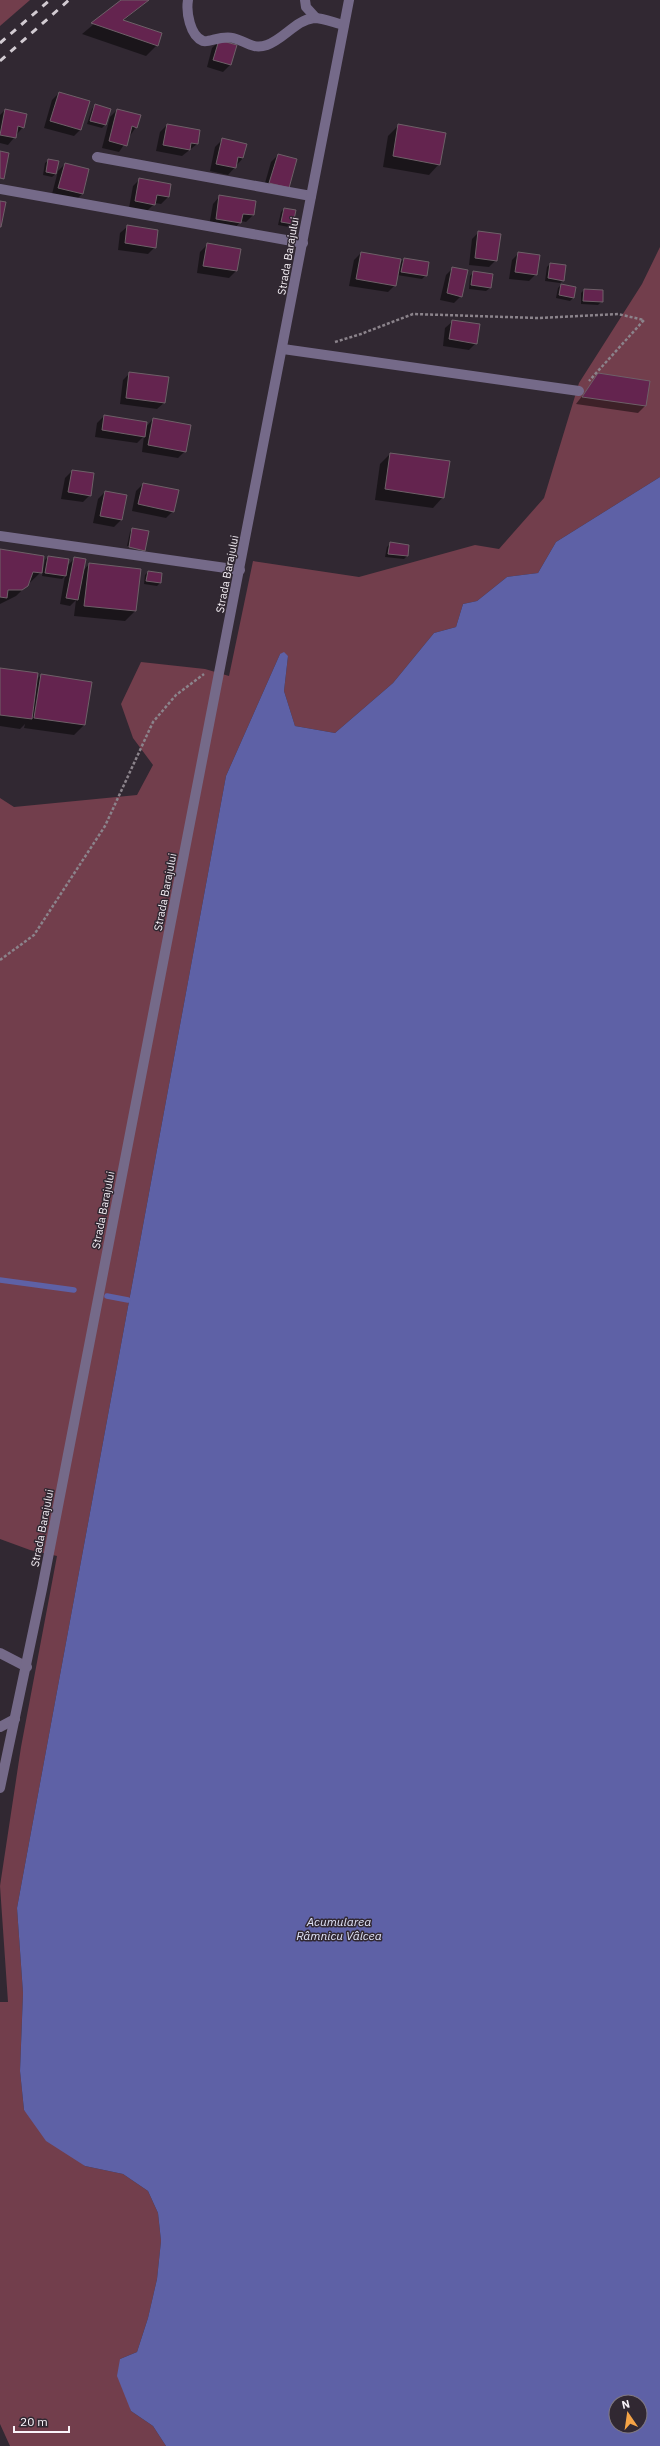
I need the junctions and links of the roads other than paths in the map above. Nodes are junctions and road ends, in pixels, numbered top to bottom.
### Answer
1 (188, 0) edge
2 (305, 0) edge
3 (349, 0) edge
4 (316, 18) junction
5 (344, 25) junction
6 (97, 157) dead end
7 (0, 189) edge
8 (311, 196) junction
9 (303, 243) junction
10 (283, 349) junction
11 (579, 391) road end
12 (0, 536) edge
13 (240, 570) junction
14 (0, 1653) edge
15 (27, 1667) junction
16 (15, 1719) junction
17 (0, 1727) edge
18 (0, 1788) edge

1 - 4 street
2 - 4 street
3 - 5 street, Strada Barajului
4 - 5 street
5 - 8 street, Strada Barajului
6 - 8 street
7 - 9 street
8 - 9 street, Strada Barajului
9 - 10 street, Strada Barajului
10 - 11 street
10 - 13 street, Strada Barajului
12 - 13 street
13 - 15 street, Strada Barajului
14 - 15 street
15 - 16 street, Strada Barajului
16 - 17 street
16 - 18 street, Strada Barajului

